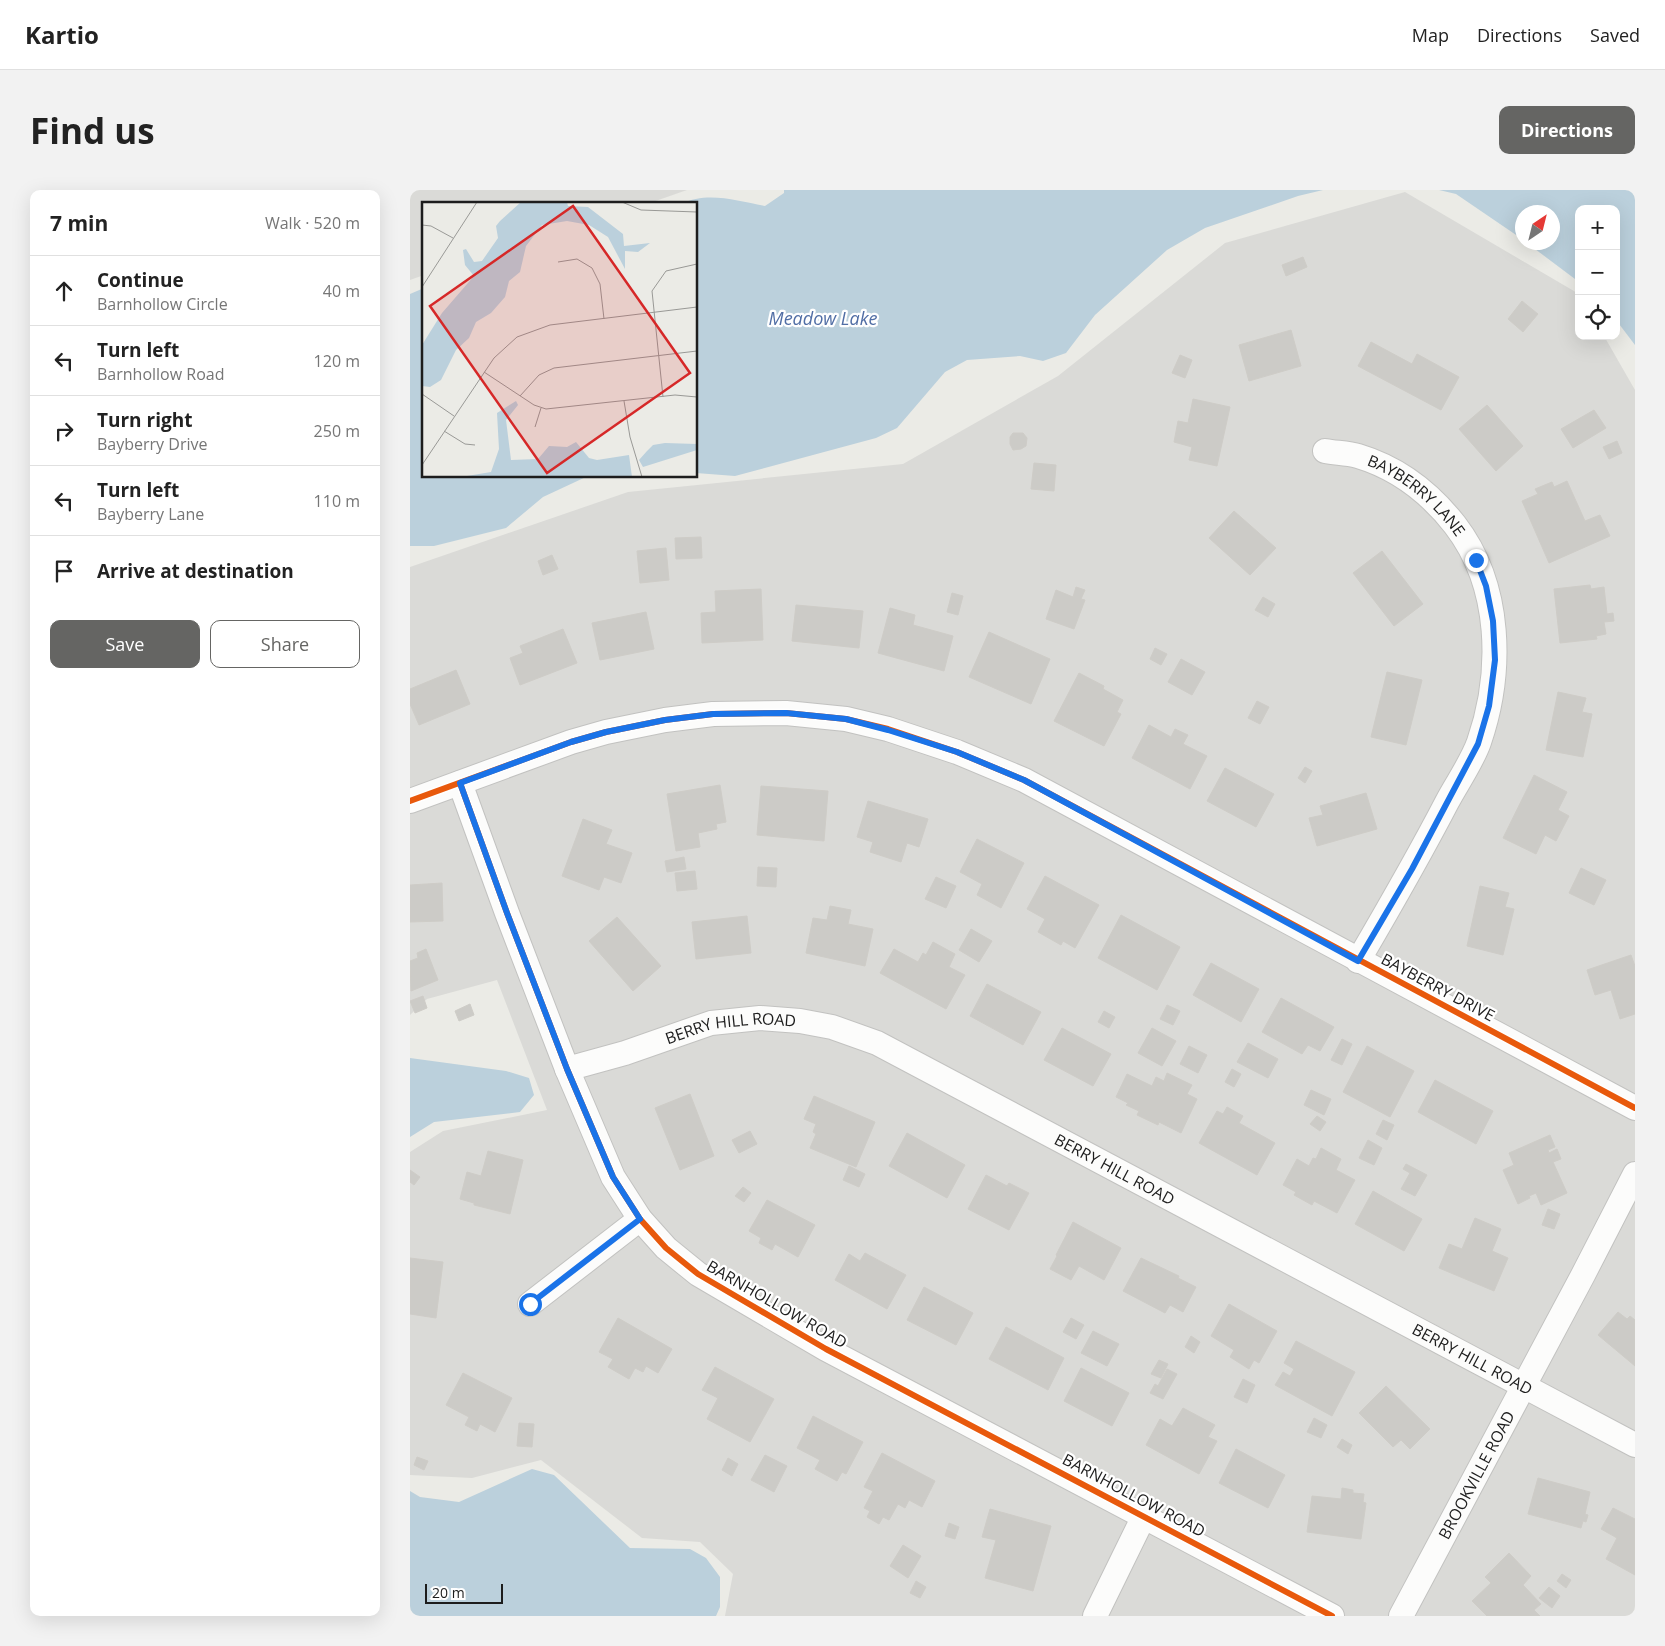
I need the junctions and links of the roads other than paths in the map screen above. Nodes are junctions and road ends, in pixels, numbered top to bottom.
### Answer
1 (1325, 451) dead end
2 (460, 783) junction
3 (410, 801) edge
4 (1358, 961) junction
5 (567, 1069) junction
6 (1635, 1108) edge
7 (1635, 1174) edge
8 (640, 1219) junction
9 (530, 1304) dead end
10 (1523, 1387) junction
11 (1635, 1445) edge
12 (1144, 1516) junction
13 (1095, 1616) edge
14 (1332, 1616) edge
15 (1401, 1616) edge

1 - 4 street, BAYBERRY LANE
2 - 3 street, BAYBERRY DRIVE
2 - 4 street, BAYBERRY DRIVE
2 - 5 street, BARNHOLLOW ROAD
4 - 6 street, BAYBERRY DRIVE
5 - 8 street, BARNHOLLOW ROAD
5 - 10 street, BERRY HILL ROAD
7 - 10 street, BROOKVILLE ROAD
8 - 9 street
8 - 12 street, BARNHOLLOW ROAD
10 - 11 street, BERRY HILL ROAD
10 - 15 street, BROOKVILLE ROAD
12 - 13 street
12 - 14 street, BARNHOLLOW ROAD

